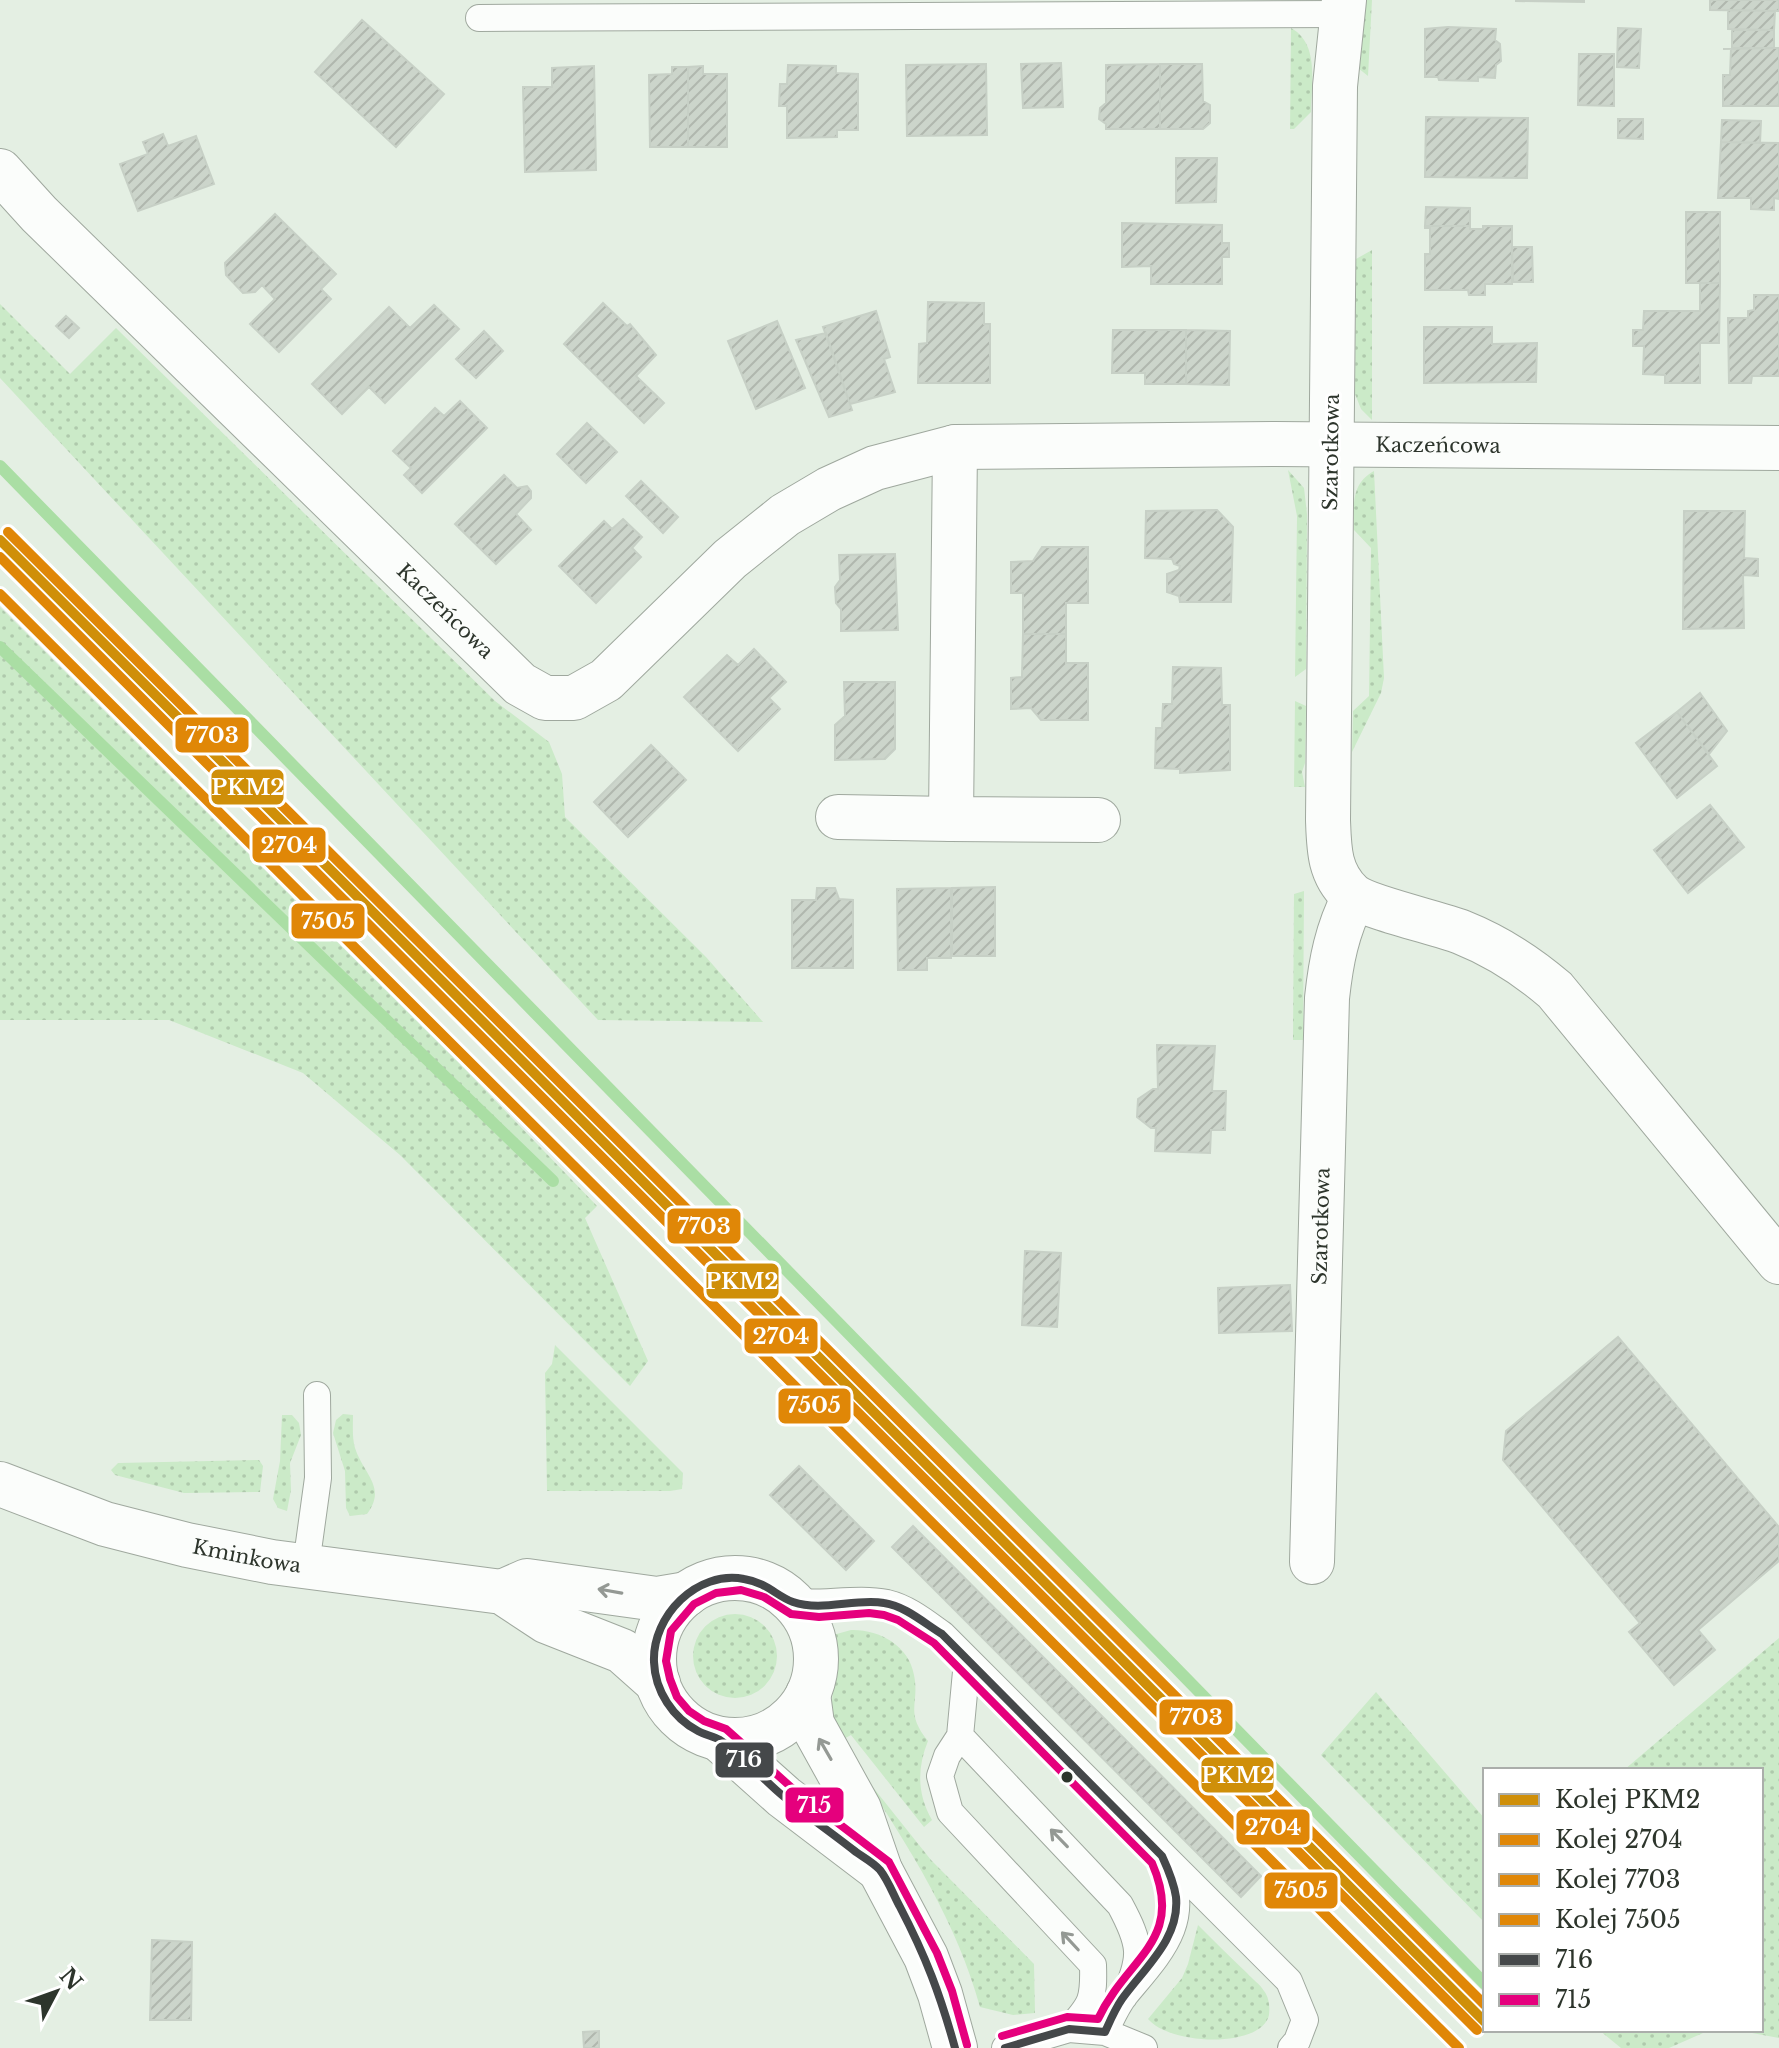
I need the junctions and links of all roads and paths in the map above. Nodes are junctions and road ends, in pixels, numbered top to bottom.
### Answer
1 (1344, 7) edge
2 (479, 18) dead end
3 (0, 171) edge
4 (1331, 445) junction
5 (955, 447) junction
6 (1779, 448) edge
7 (838, 817) dead end
8 (951, 819) junction
9 (1098, 820) dead end
10 (1354, 897) junction
11 (1779, 1262) edge
12 (317, 1395) dead end
13 (0, 1484) edge
14 (1312, 1562) dead end
15 (306, 1565) junction
16 (502, 1592) junction
17 (687, 1594) junction
18 (793, 1602) junction
19 (967, 1661) junction
20 (658, 1683) junction
21 (808, 1694) junction
22 (960, 1736) junction
23 (719, 1739) junction
24 (1162, 1856) junction
25 (880, 1870) junction
26 (1124, 1997) junction
27 (1069, 2029) junction
28 (1105, 2032) junction
29 (955, 2048) edge
30 (1005, 2048) edge
31 (1144, 2048) edge
32 (1291, 2048) edge

1 - 2 lane
1 - 4 street, Szarotkowa
3 - 5 street, Kaczeńcowa
4 - 5 street, Kaczeńcowa
4 - 6 street, Kaczeńcowa
4 - 10 street, Szarotkowa
5 - 8 street
7 - 8 street
8 - 9 street
10 - 11 street
10 - 14 street, Szarotkowa
12 - 15 lane
13 - 15 street, Kminkowa
15 - 16 street, Kminkowa
17 -> 16 street
16 - 20 street
17 - 18 street
17 - 20 street
18 - 19 lane
18 - 21 street
19 - 22 lane
19 - 24 lane
20 - 23 street
21 - 23 street
25 -> 21 street
26 -> 22 lane
27 -> 22 lane
23 - 25 street
24 - 26 lane
24 - 32 lane
25 - 29 street
26 - 28 lane
27 - 28 lane
27 - 30 lane
28 - 31 lane

